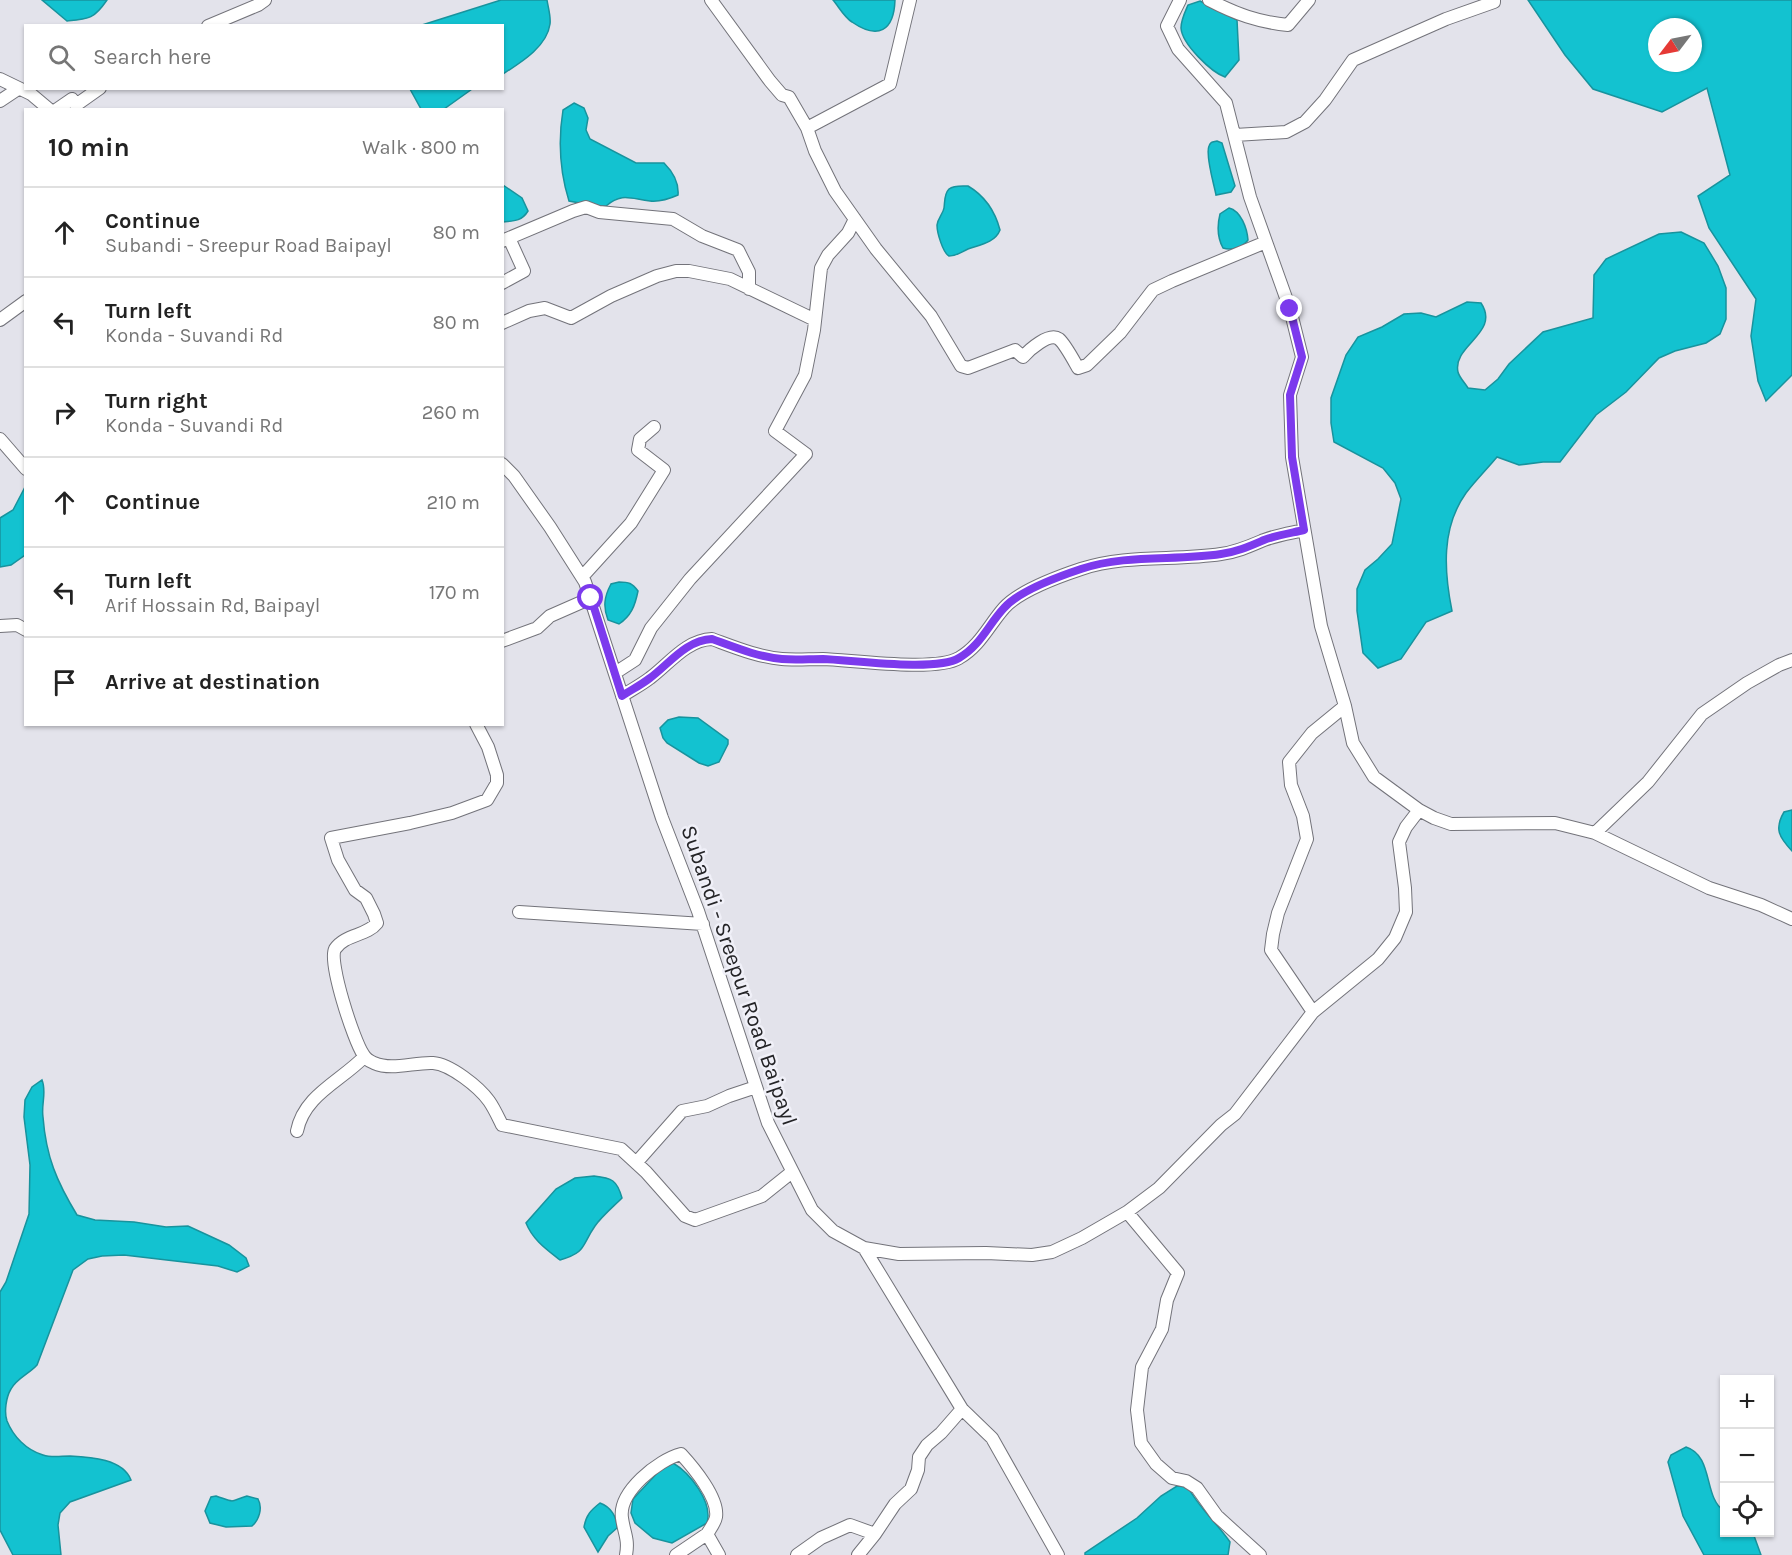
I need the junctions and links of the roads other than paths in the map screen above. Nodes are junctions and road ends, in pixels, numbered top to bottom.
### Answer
1 (265, 0) edge
2 (711, 0) edge
3 (910, 0) edge
4 (1180, 0) edge
5 (1209, 0) edge
6 (1309, 0) edge
7 (1494, 0) edge
8 (213, 24) edge
9 (0, 80) edge
10 (18, 89) junction
11 (97, 90) edge
12 (0, 101) edge
13 (48, 108) edge
14 (59, 108) edge
15 (807, 128) junction
16 (1235, 135) junction
17 (855, 219) junction
18 (506, 239) edge
19 (1266, 242) junction
20 (504, 282) edge
21 (749, 289) junction
22 (24, 303) edge
23 (0, 320) edge
24 (815, 320) junction
25 (504, 322) edge
26 (654, 427) dead end
27 (0, 439) edge
28 (504, 466) edge
29 (24, 467) edge
30 (1304, 530) junction
31 (582, 577) junction
32 (591, 598) junction
33 (0, 626) edge
34 (24, 629) edge
35 (504, 640) edge
36 (1792, 660) edge
37 (615, 673) junction
38 (622, 696) junction
39 (1345, 706) junction
40 (478, 726) edge
41 (1419, 810) junction
42 (1595, 833) junction
43 (519, 912) dead end
44 (1792, 920) edge
45 (703, 924) junction
46 (1313, 1012) junction
47 (364, 1057) junction
48 (756, 1087) junction
49 (297, 1131) dead end
50 (636, 1163) junction
51 (792, 1172) junction
52 (1127, 1212) junction
53 (864, 1248) junction
54 (962, 1409) junction
55 (707, 1534) junction
56 (875, 1534) junction
57 (626, 1555) edge
58 (676, 1555) edge
59 (719, 1555) edge
60 (797, 1555) edge
61 (858, 1555) edge
62 (1058, 1555) edge
63 (1260, 1555) edge

1 - 8 street
2 - 15 street
3 - 15 street
4 - 16 street
5 - 6 street
7 - 16 street
9 - 10 street
10 - 12 street
10 - 13 street
11 - 14 street
15 - 17 street
16 - 19 street
17 - 19 street
17 - 24 street
18 - 20 street
18 - 21 street
19 - 30 street
21 - 24 street
21 - 25 street
22 - 23 street
24 - 37 street
26 - 31 street
27 - 29 street
28 - 31 street, Subandi - Sreepur Road Baipayl
30 - 38 street
30 - 39 street
31 - 32 street, Subandi - Sreepur Road Baipayl
32 - 35 street
32 - 37 street, Subandi - Sreepur Road Baipayl
33 - 34 street
36 - 42 street
37 - 38 street, Subandi - Sreepur Road Baipayl
38 - 45 street, Subandi - Sreepur Road Baipayl
39 - 41 street
39 - 46 street
40 - 47 street
41 - 42 street
41 - 46 street, Subandi - Sreepur Road Baipayl
42 - 44 street
43 - 45 street
45 - 48 street, Subandi - Sreepur Road Baipayl
46 - 52 street, Subandi - Sreepur Road Baipayl
47 - 49 street
47 - 50 street
48 - 50 street
48 - 51 street, Subandi - Sreepur Road Baipayl
50 - 51 street
51 - 53 street, Subandi - Sreepur Road Baipayl
52 - 53 street, Subandi - Sreepur Road Baipayl
52 - 63 street
53 - 54 street
54 - 56 street
54 - 62 street
55 - 57 street
55 - 58 street
55 - 59 street
56 - 60 street
56 - 61 street

